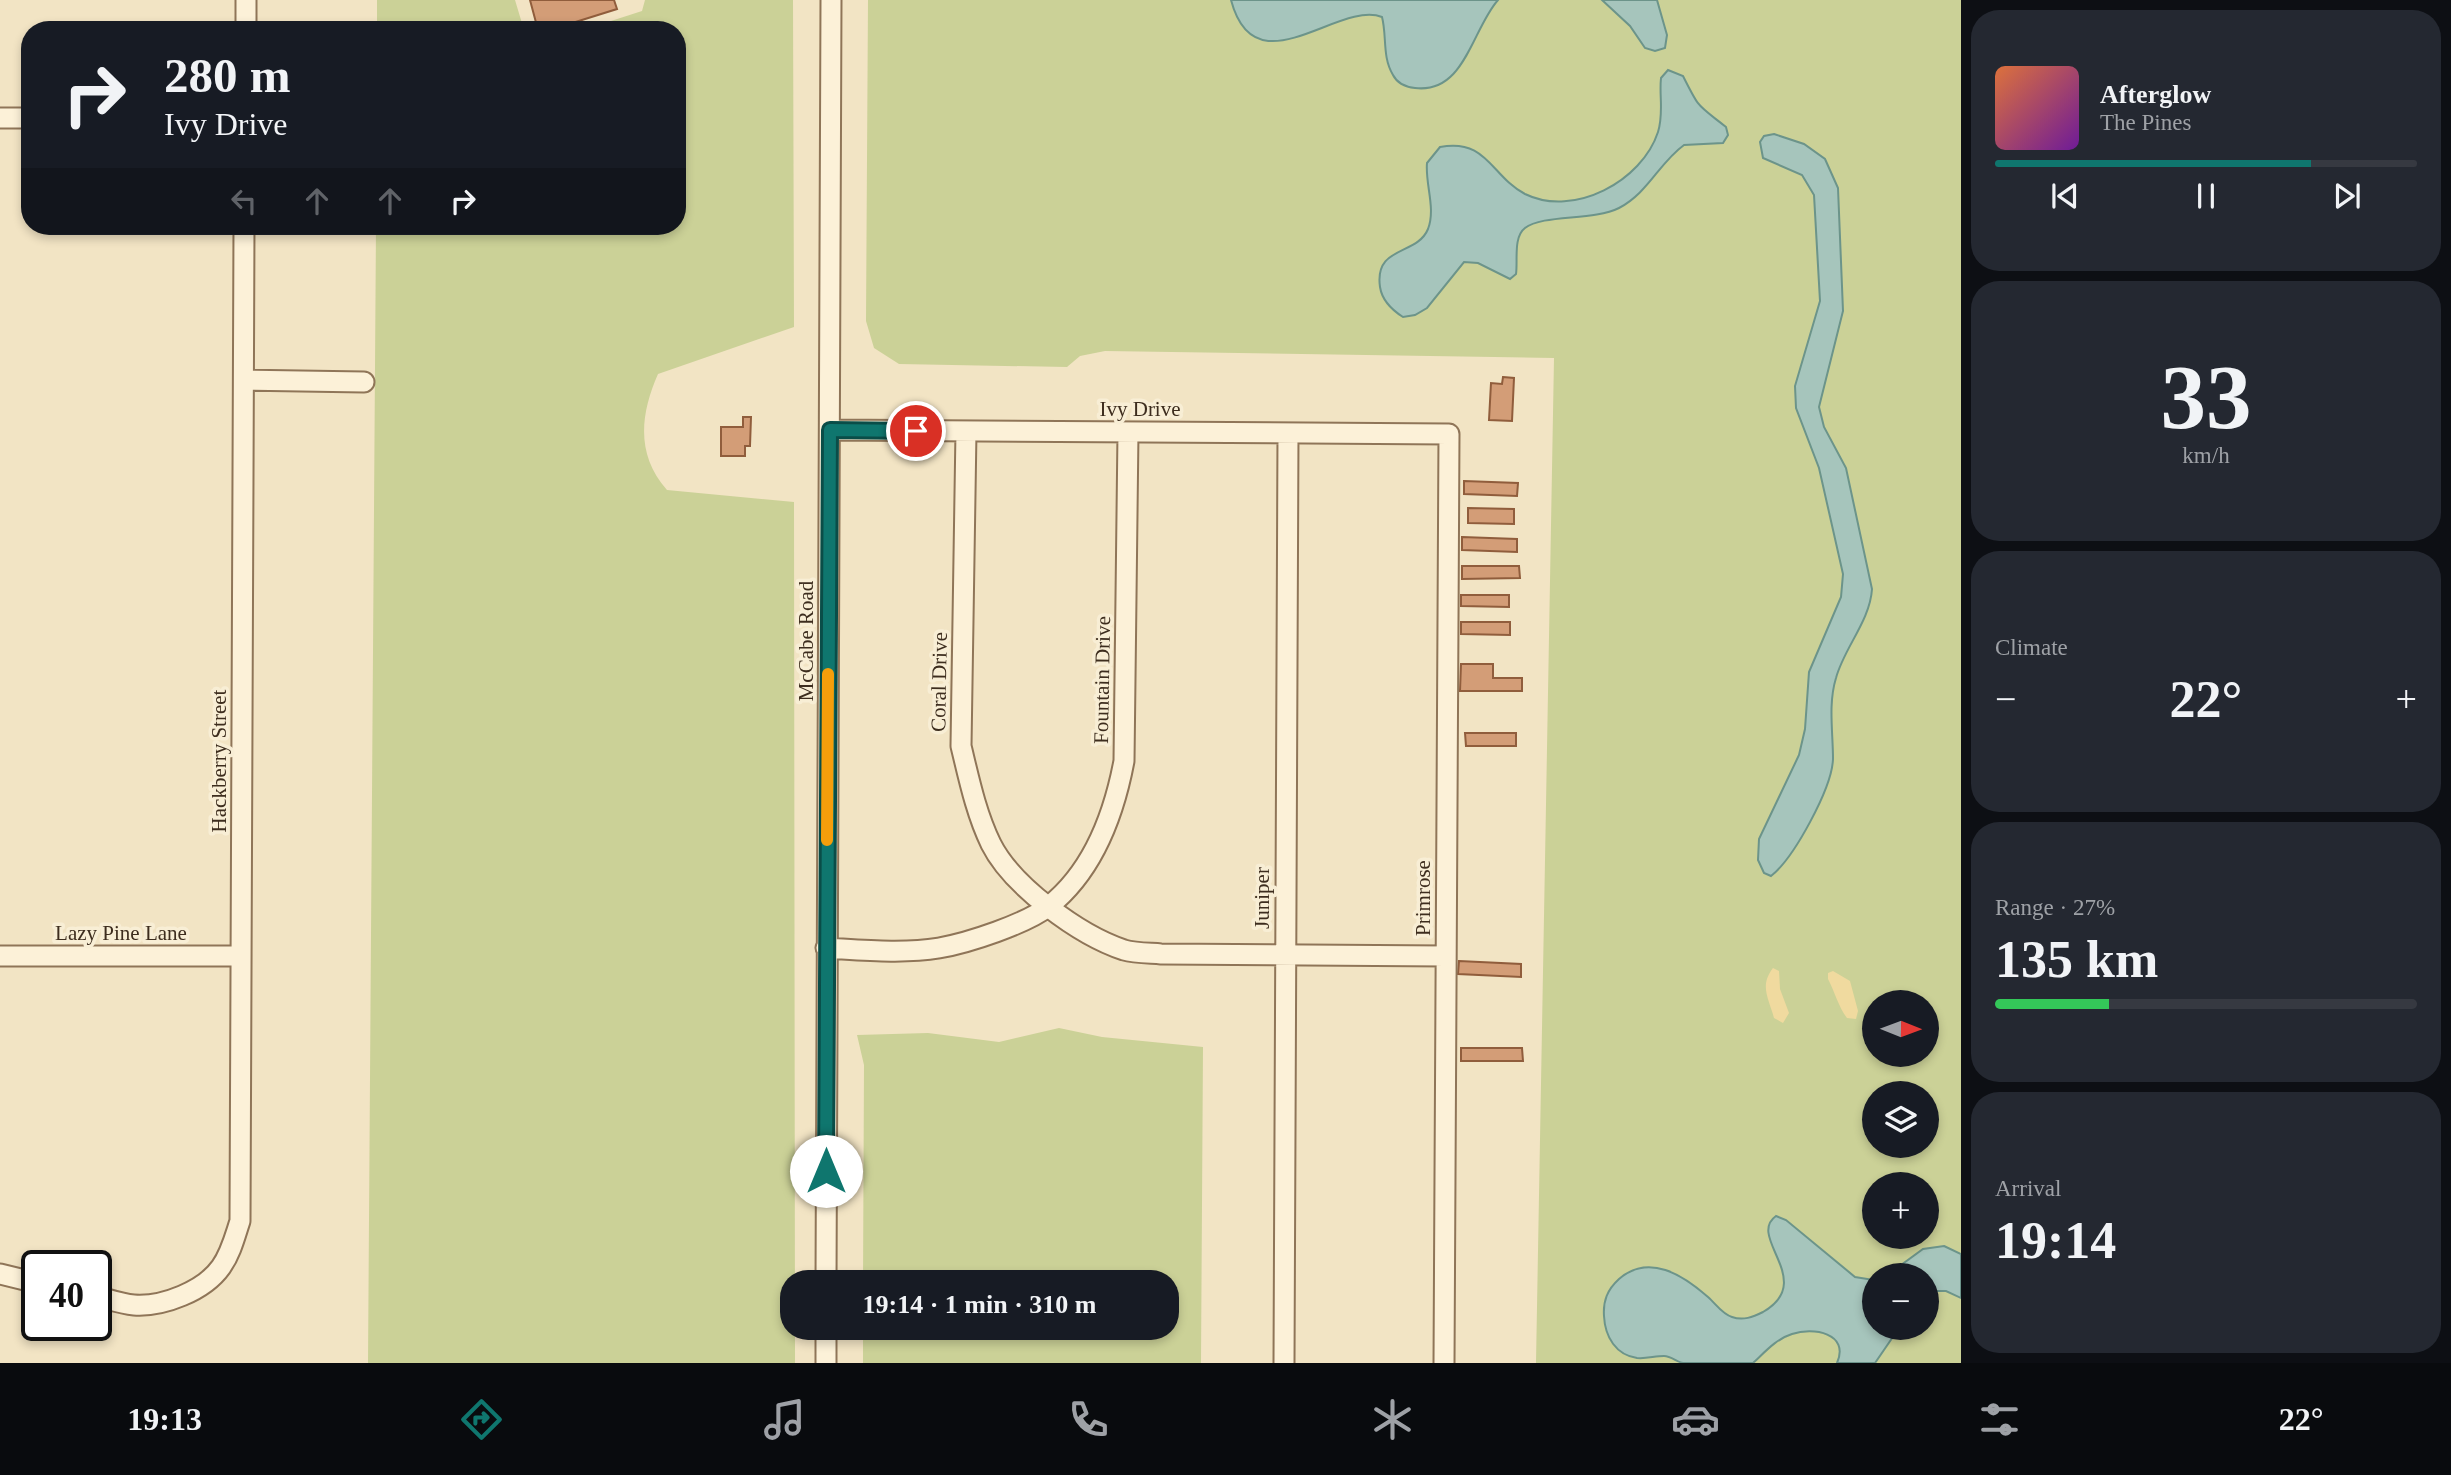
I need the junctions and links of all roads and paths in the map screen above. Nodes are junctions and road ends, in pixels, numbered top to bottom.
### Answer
1 (246, 0) edge
2 (831, 0) edge
3 (246, 21) edge
4 (0, 118) edge
5 (21, 118) edge
6 (244, 235) edge
7 (244, 380) junction
8 (364, 382) dead end
9 (830, 430) junction
10 (967, 431) junction
11 (1129, 432) junction
12 (1288, 433) junction
13 (1449, 434) joint
14 (1048, 907) junction
15 (826, 948) junction
16 (1284, 953) junction
17 (0, 956) edge
18 (241, 956) junction
19 (1446, 956) junction
20 (826, 1270) edge
21 (0, 1274) edge
22 (21, 1279) edge
23 (112, 1300) edge
24 (826, 1340) edge
25 (826, 1363) edge
26 (1284, 1363) edge
27 (1444, 1363) edge

1 - 3 street
2 - 9 street, McCabe Road
4 - 5 street
6 - 7 street, Hackberry Street
7 - 8 street
7 - 18 street, Hackberry Street
9 - 10 street, Ivy Drive
9 - 15 street, McCabe Road
10 - 11 street, Ivy Drive
10 - 14 street, Coral Drive
11 - 12 street, Ivy Drive
11 - 14 street, Fountain Drive
12 - 13 street, Ivy Drive
12 - 16 street, Juniper
13 - 19 street, Primrose
14 - 15 street
14 - 16 street, Coral Drive
15 - 20 street, McCabe Road
16 - 19 street, Coral Drive
16 - 26 street, Juniper
17 - 18 street, Lazy Pine Lane
18 - 23 street, Hackberry Street
19 - 27 street, Primrose
21 - 22 street
24 - 25 street

